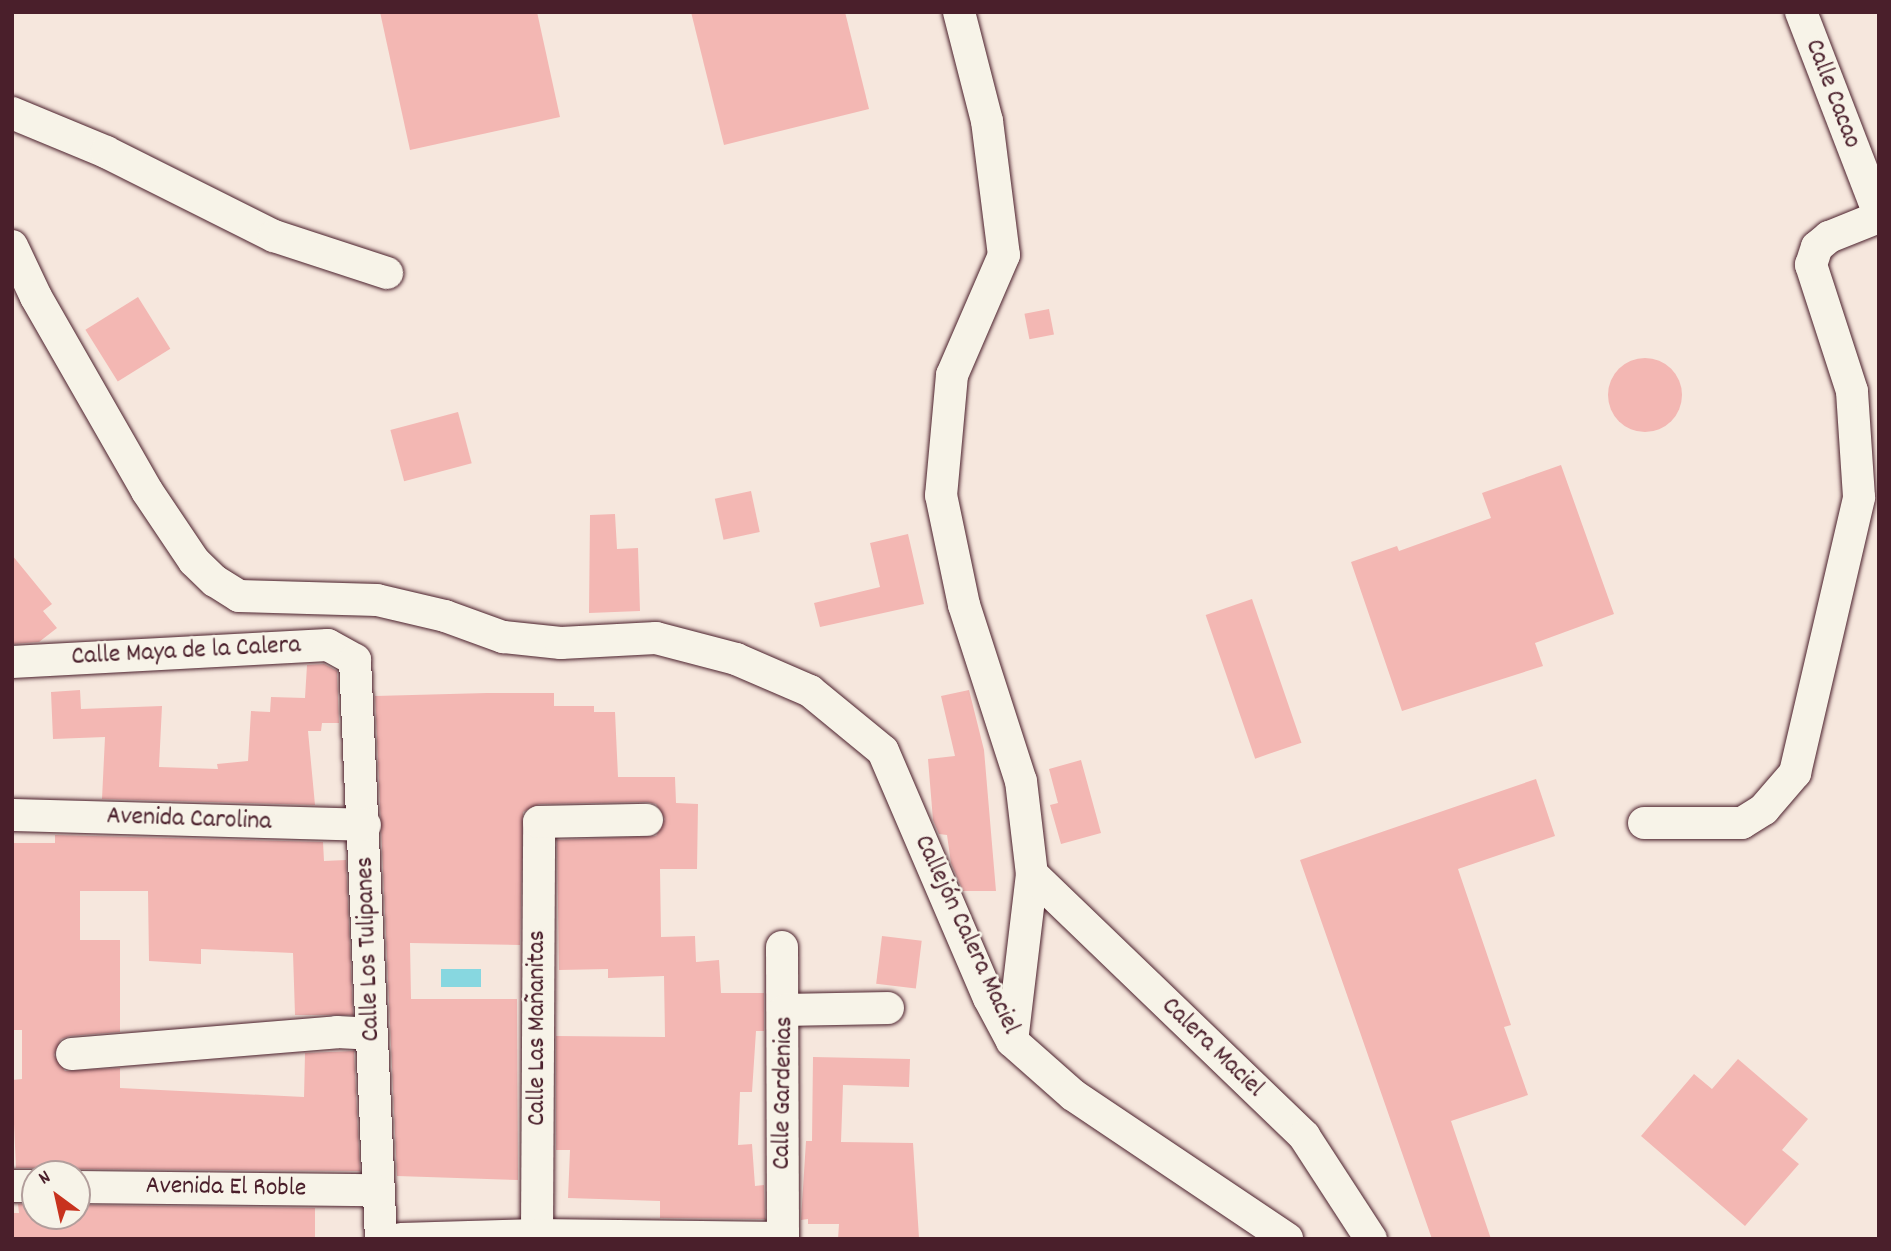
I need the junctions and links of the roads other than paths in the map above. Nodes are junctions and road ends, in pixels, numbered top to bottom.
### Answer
1 (959, 12) edge
2 (1801, 12) edge
3 (12, 113) edge
4 (1879, 215) edge
5 (12, 246) edge
6 (387, 273) dead end
7 (355, 660) joint
8 (12, 662) edge
9 (883, 751) joint
10 (12, 815) edge
11 (647, 820) dead end
12 (1644, 822) dead end
13 (365, 825) junction
14 (1032, 874) junction
15 (782, 947) dead end
16 (888, 1008) dead end
17 (785, 1010) junction
18 (371, 1034) junction
19 (1012, 1041) junction
20 (72, 1054) dead end
21 (91, 1187) edge
22 (376, 1190) junction
23 (537, 1235) junction
24 (783, 1238) edge
25 (381, 1239) edge
26 (401, 1239) edge
27 (1287, 1239) edge
28 (1371, 1239) edge

1 - 14 street
2 - 4 street, Calle Cacao
3 - 6 street
4 - 12 street
5 - 9 street, Calle Maya de la Calera
7 - 8 street, Calle Maya de la Calera
7 - 13 street, Calle Los Tulipanes
9 - 19 street, Callejón Calera Maciel
10 - 13 street, Avenida Carolina
11 - 23 street, Calle Las Mañanitas
13 - 18 street, Calle Los Tulipanes
14 - 19 street
14 - 28 street, Calera Maciel
15 - 17 street, Calle Gardenias
16 - 17 street
17 - 24 street, Calle Gardenias
18 - 20 street
18 - 22 street, Calle Los Tulipanes
19 - 27 street, Callejón Calera Maciel
21 - 22 street, Avenida El Roble
22 - 25 street, Calle Los Tulipanes
23 - 24 street
23 - 26 street

